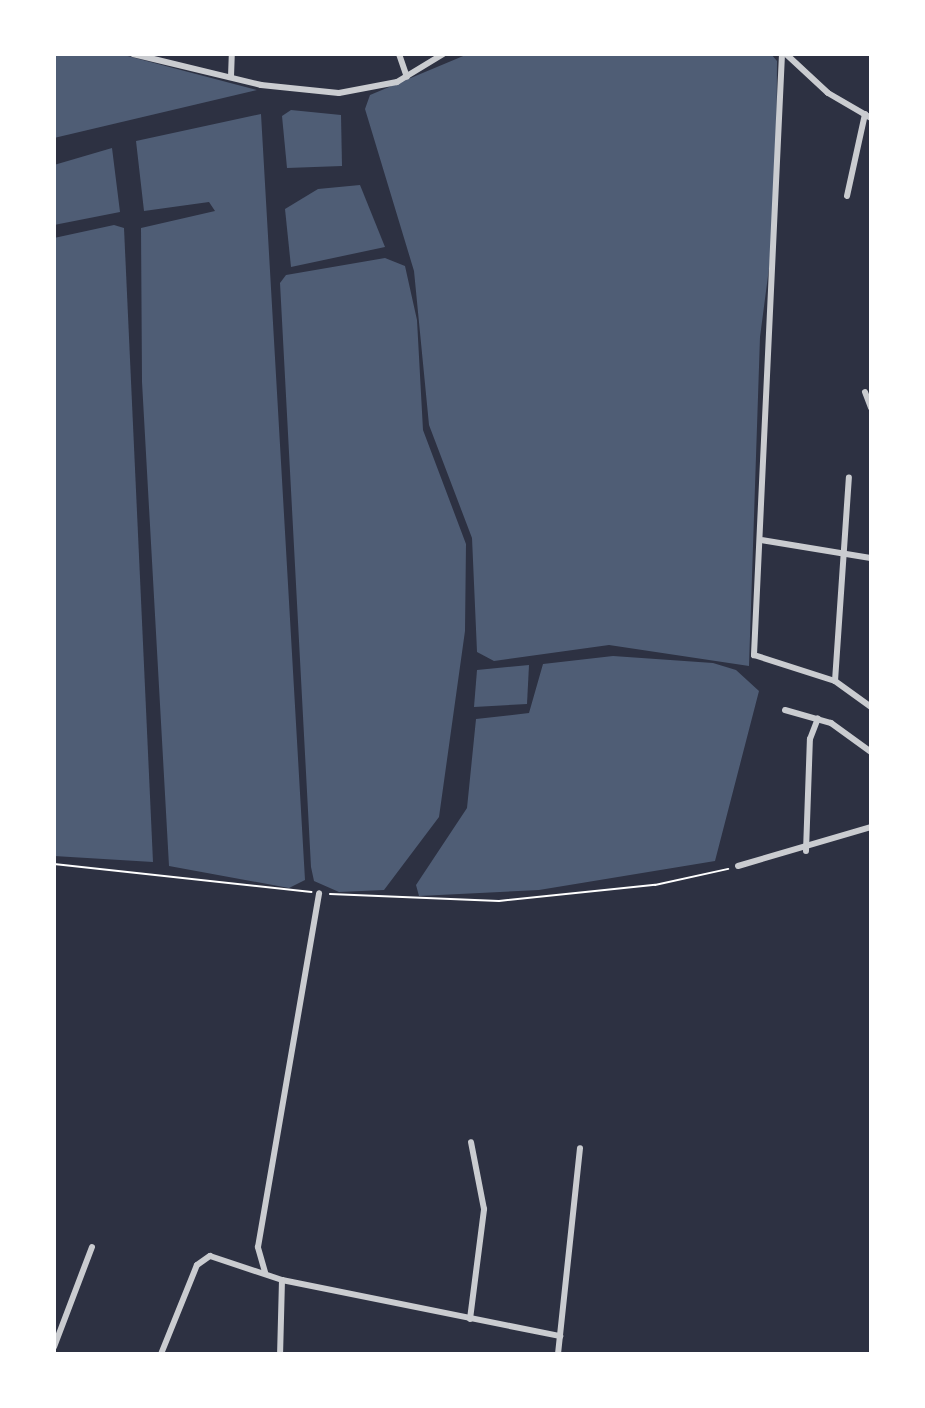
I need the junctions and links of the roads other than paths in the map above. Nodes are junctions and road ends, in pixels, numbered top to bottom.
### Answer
1 (133, 54) edge
2 (232, 54) edge
3 (399, 54) edge
4 (443, 54) edge
5 (784, 54) edge
6 (155, 56) edge
7 (231, 77) junction
8 (407, 77) junction
9 (869, 115) edge
10 (847, 196) dead end
11 (865, 392) dead end
12 (871, 408) edge
13 (849, 477) dead end
14 (761, 540) junction
15 (844, 554) junction
16 (871, 558) edge
17 (835, 681) junction
18 (871, 707) edge
19 (785, 710) dead end
20 (818, 718) junction
21 (871, 752) edge
22 (871, 827) edge
23 (806, 851) junction
24 (738, 866) road end
25 (319, 893) road end
26 (471, 1142) dead end
27 (580, 1148) dead end
28 (92, 1247) dead end
29 (265, 1272) junction
30 (282, 1280) junction
31 (470, 1319) junction
32 (560, 1336) junction
33 (54, 1347) edge
34 (161, 1354) edge
35 (280, 1354) edge
36 (558, 1354) edge

1 - 6 street
2 - 7 street
3 - 8 street
4 - 8 street
5 - 9 street
5 - 14 street
6 - 7 street
7 - 8 street
9 - 10 street
11 - 12 street
13 - 15 street
14 - 15 street
14 - 17 street
15 - 16 street
15 - 17 street
17 - 18 street
19 - 20 street
20 - 21 street
20 - 23 street
22 - 23 street
23 - 24 street
25 - 29 street
26 - 31 street
27 - 32 street
28 - 33 street
29 - 30 street
29 - 34 street
30 - 31 street
30 - 35 street
31 - 32 street
32 - 36 street

